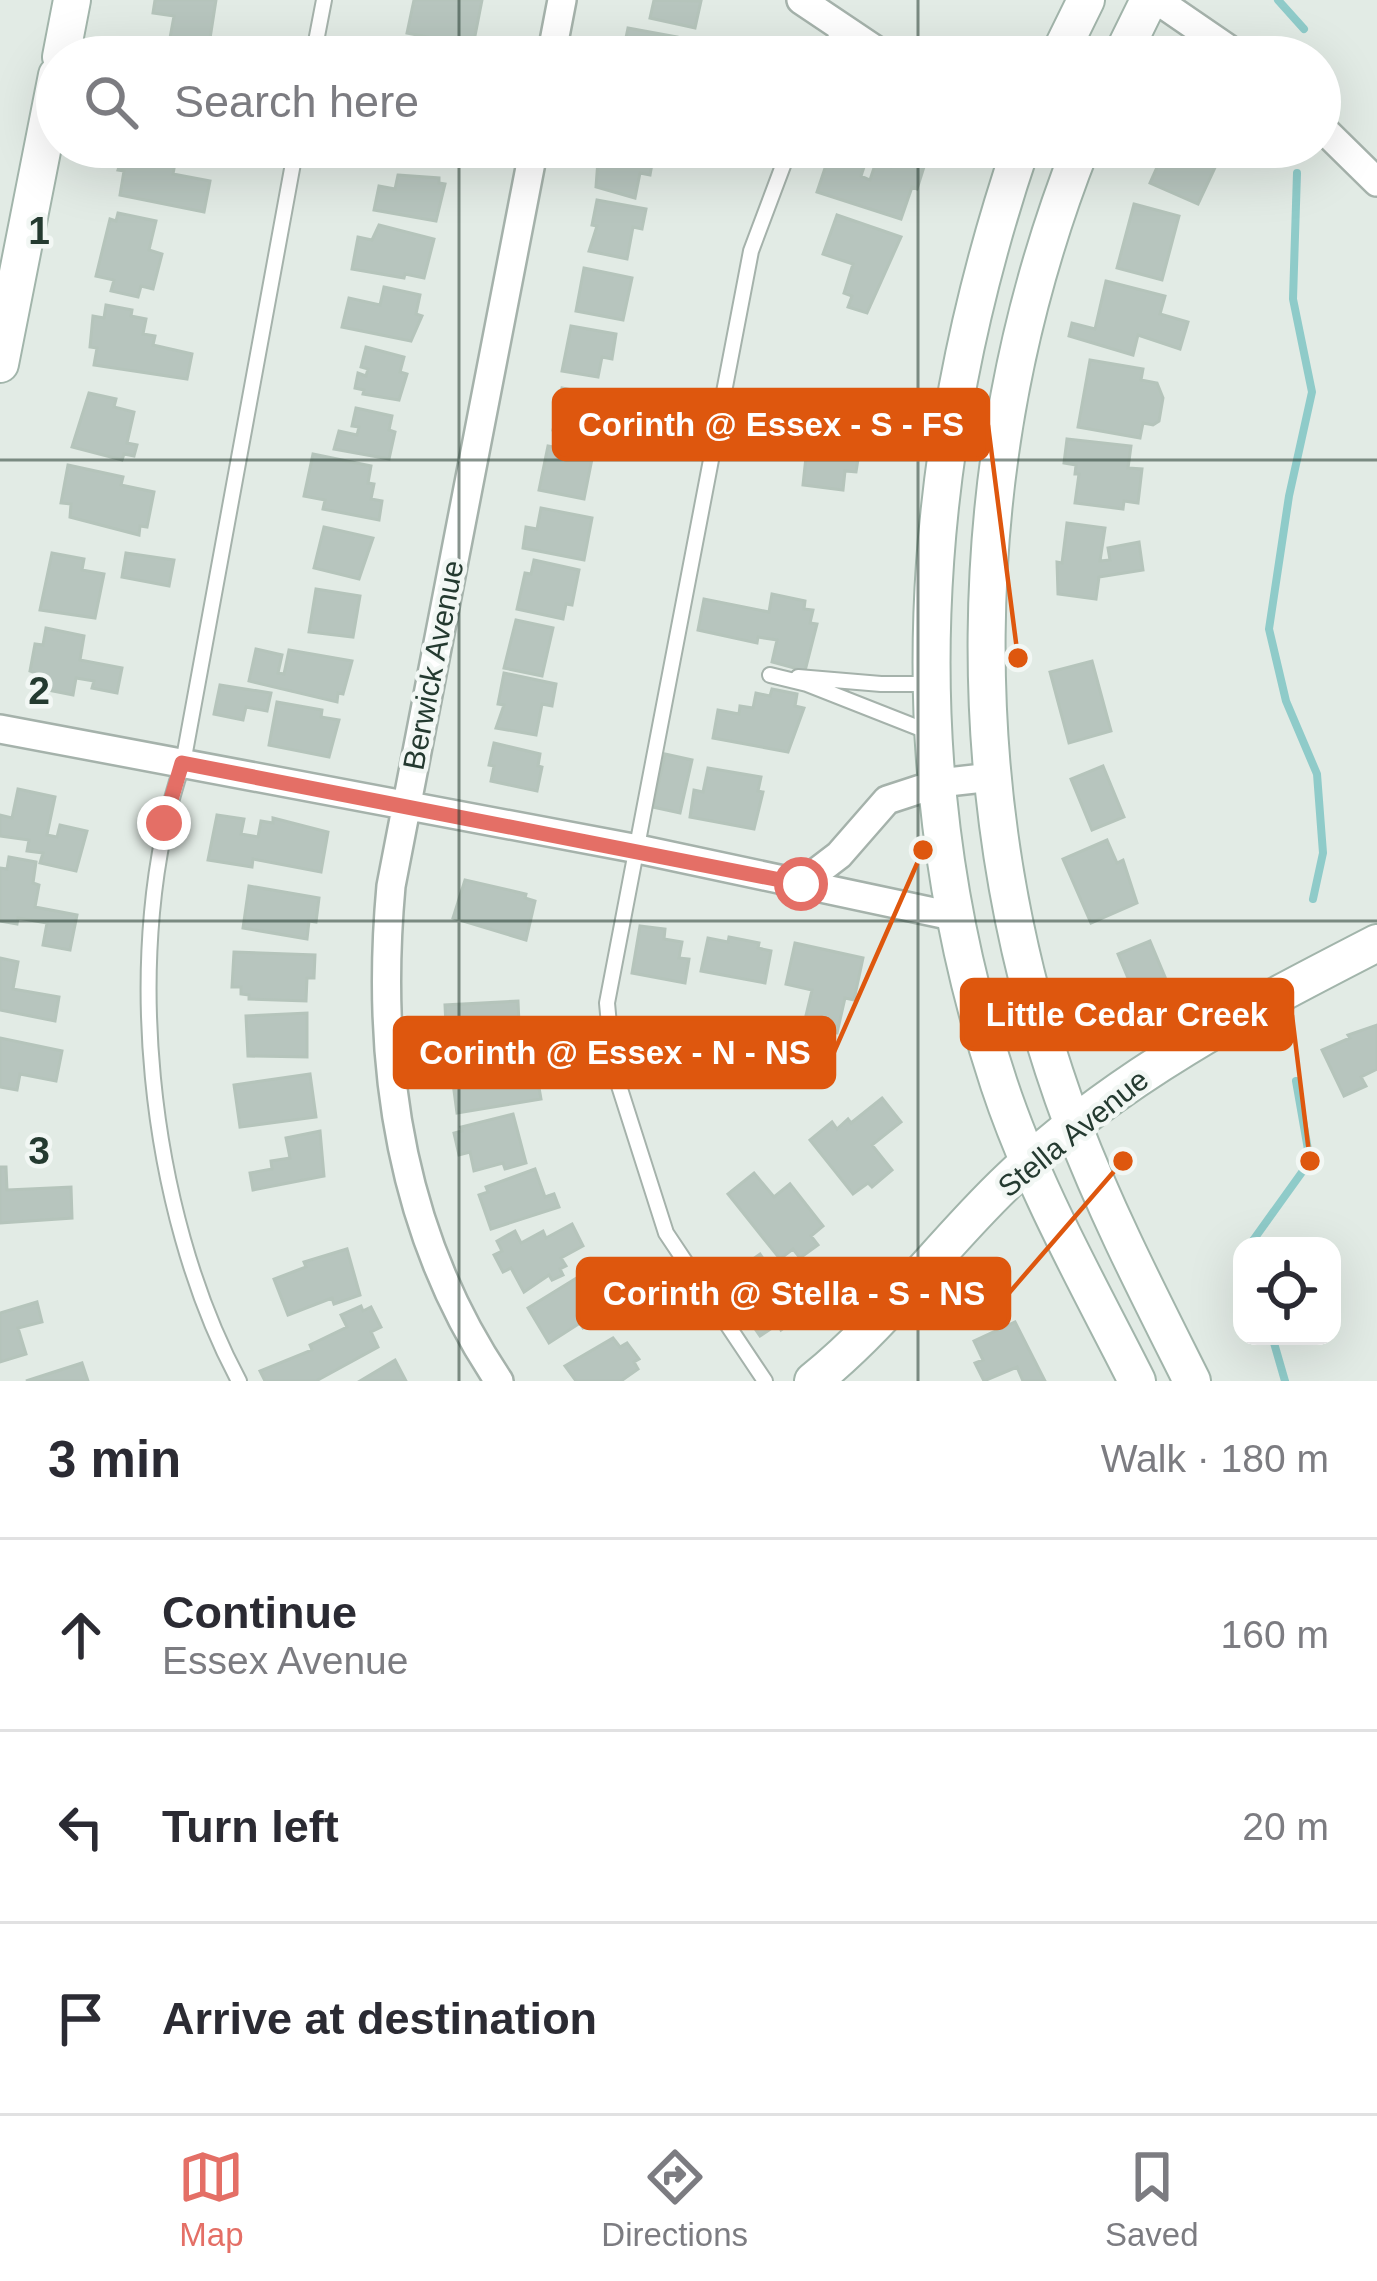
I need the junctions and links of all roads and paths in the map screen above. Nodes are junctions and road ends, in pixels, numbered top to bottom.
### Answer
1 (72, 0) edge
2 (324, 0) edge
3 (562, 0) edge
4 (801, 0) edge
5 (1086, 0) edge
6 (1153, 0) edge
7 (840, 27) junction
8 (65, 36) edge
9 (317, 36) edge
10 (555, 36) edge
11 (836, 36) edge
12 (854, 36) edge
13 (1068, 36) edge
14 (1133, 36) edge
15 (1208, 36) edge
16 (1341, 147) edge
17 (39, 168) edge
18 (292, 168) edge
19 (529, 168) edge
20 (782, 168) edge
21 (1014, 168) edge
22 (1066, 168) edge
23 (1377, 182) edge
24 (0, 364) edge
25 (931, 684) junction
26 (0, 729) edge
27 (933, 733) junction
28 (182, 763) junction
29 (992, 777) junction
30 (939, 783) junction
31 (406, 807) junction
32 (638, 849) junction
33 (801, 884) junction
34 (957, 917) junction
35 (1377, 944) edge
36 (1073, 1125) junction
37 (1029, 1162) junction
38 (239, 1381) edge
39 (500, 1381) edge
40 (765, 1381) edge
41 (813, 1381) edge
42 (1137, 1381) edge
43 (1192, 1381) edge

1 - 8 main road
2 - 9 lane
3 - 10 street
4 - 7 street
5 - 13 main road
6 - 14 main road
6 - 15 street
7 - 11 lane
7 - 12 street
16 - 23 street
17 - 24 main road
18 - 28 lane
19 - 31 street, Berwick Avenue
20 - 32 lane
21 - 25 main road
22 - 29 main road
25 - 27 main road
25 - 27 lane
26 - 28 street
27 - 30 main road
28 - 31 street
28 - 38 lane
29 - 30 street
29 - 36 main road
30 - 33 street
30 - 34 main road
31 - 32 street
31 - 39 street, Berwick Avenue
32 - 33 street
32 - 40 lane
33 - 34 street
34 - 37 main road
35 - 36 main road, Stella Avenue
36 - 37 main road, Stella Avenue
36 - 43 main road
37 - 41 main road, Stella Avenue
37 - 42 main road

